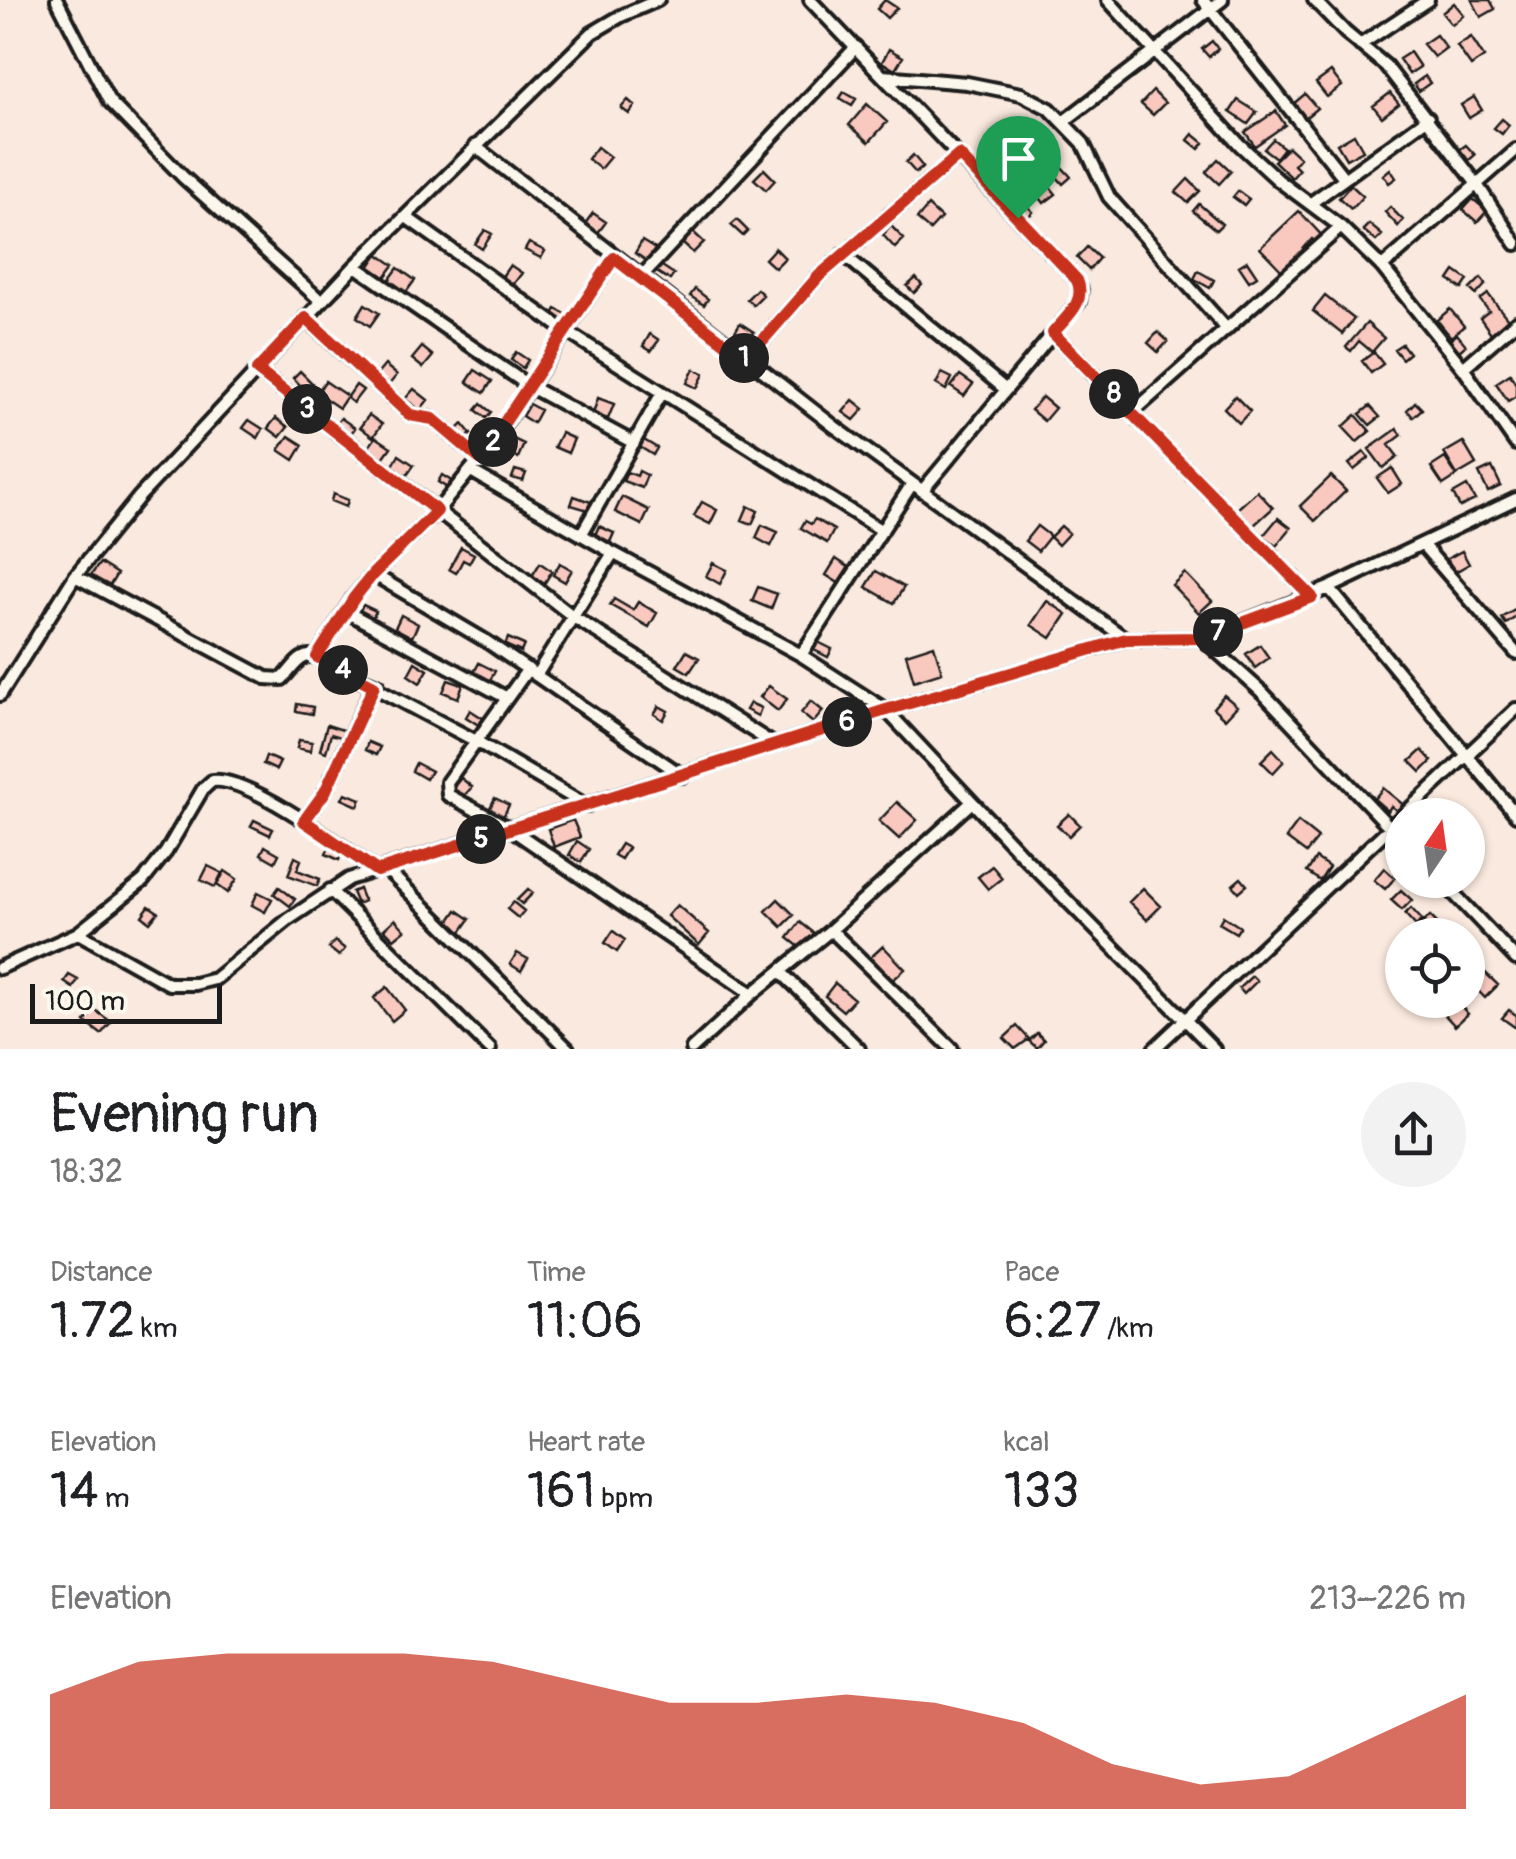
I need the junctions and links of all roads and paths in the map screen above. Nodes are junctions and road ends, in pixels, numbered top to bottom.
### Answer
1 (57, 0) edge
2 (658, 0) edge
3 (810, 0) edge
4 (1108, 0) edge
5 (1222, 0) edge
6 (1314, 0) edge
7 (1428, 0) edge
8 (1207, 5) edge
9 (1360, 45) junction
10 (856, 47) junction
11 (1155, 53) junction
12 (883, 76) junction
13 (1428, 118) junction
14 (1063, 122) junction
15 (475, 146) junction
16 (1516, 150) edge
17 (959, 155) junction
18 (1344, 178) junction
19 (1476, 182) junction
20 (1312, 202) junction
21 (406, 217) junction
22 (1341, 227) junction
23 (1516, 244) edge
24 (843, 254) junction
25 (614, 258) junction
26 (355, 266) junction
27 (1382, 267) junction
28 (640, 278) junction
29 (322, 301) junction
30 (306, 318) junction
31 (1516, 322) edge
32 (1227, 329) junction
33 (564, 330) junction
34 (1053, 333) junction
35 (746, 359) junction
36 (1463, 368) junction
37 (257, 370) junction
38 (529, 386) junction
39 (1006, 390) junction
40 (662, 393) junction
41 (1132, 412) junction
42 (634, 443) junction
43 (1516, 444) edge
44 (480, 459) junction
45 (472, 471) junction
46 (917, 487) junction
47 (1516, 499) edge
48 (437, 511) junction
49 (882, 530) junction
50 (581, 535) junction
51 (1422, 544) junction
52 (613, 553) junction
53 (373, 574) junction
54 (75, 576) junction
55 (1329, 588) junction
56 (1312, 597) junction
57 (345, 612) junction
58 (575, 618) junction
59 (1202, 638) junction
60 (1126, 639) junction
61 (1516, 653) edge
62 (802, 655) junction
63 (317, 657) junction
64 (532, 672) junction
65 (374, 686) junction
66 (0, 695) edge
67 (507, 698) junction
68 (886, 710) junction
69 (1516, 710) edge
70 (476, 741) junction
71 (775, 745) junction
72 (1466, 754) junction
73 (683, 776) junction
74 (1419, 798) edge
75 (972, 802) junction
76 (587, 806) junction
77 (1516, 815) edge
78 (304, 821) junction
79 (1385, 822) edge
80 (511, 829) junction
81 (1385, 830) edge
82 (381, 869) junction
83 (330, 890) junction
84 (1458, 898) edge
85 (832, 930) junction
86 (78, 933) junction
87 (1516, 959) edge
88 (0, 968) edge
89 (781, 972) junction
90 (752, 994) junction
91 (1184, 1020) junction
92 (490, 1049) edge
93 (568, 1049) edge
94 (692, 1049) edge
95 (859, 1049) edge
96 (952, 1049) edge
97 (1154, 1049) edge
98 (1214, 1049) edge

1 - 29 street
2 - 15 street
3 - 10 street
4 - 11 street
5 - 8 street
6 - 9 street
7 - 9 street
8 - 11 street
8 - 18 street
9 - 13 street
10 - 12 street
10 - 28 street
11 - 14 street
11 - 20 street
12 - 14 street
12 - 17 street
13 - 18 street
13 - 19 street
14 - 32 street
15 - 21 street
15 - 25 street
16 - 19 street
17 - 24 street
17 - 34 street
18 - 20 street
19 - 23 street
19 - 27 street
20 - 22 street
21 - 26 street
21 - 33 street
22 - 27 street
22 - 32 street
24 - 35 street
24 - 39 street
25 - 28 street
25 - 33 street
26 - 29 street
26 - 38 street
27 - 36 street
28 - 35 street
29 - 30 street
30 - 37 street
30 - 44 street
31 - 36 street
32 - 41 street
33 - 38 street
33 - 40 street
34 - 39 street
34 - 41 street
35 - 46 street
36 - 43 street
37 - 48 street
37 - 54 street
38 - 42 street
38 - 44 street
39 - 46 street
40 - 42 street
40 - 49 street
41 - 56 street
42 - 50 street
44 - 45 street
45 - 48 street
45 - 50 street
46 - 49 street
46 - 60 street
47 - 51 street
48 - 53 street
48 - 58 street
49 - 62 street
50 - 52 street
51 - 55 street
51 - 61 street
52 - 58 street
52 - 62 street
53 - 57 street
53 - 64 street
54 - 63 street
54 - 66 street
55 - 56 street
55 - 72 street
56 - 59 street
57 - 63 street
57 - 67 street
58 - 64 street
58 - 71 street
59 - 60 street
59 - 79 street
60 - 68 street
62 - 68 street
63 - 65 street
64 - 67 street
64 - 73 street
65 - 70 street
65 - 78 street
67 - 70 street
68 - 71 street
68 - 75 street
69 - 72 street
70 - 76 street
70 - 80 street
71 - 73 street
72 - 74 street
72 - 77 street
73 - 76 street
75 - 85 street
75 - 91 street
76 - 80 street
78 - 82 street
78 - 86 street
80 - 82 street
80 - 90 street
81 - 91 street
82 - 83 street
82 - 93 street
83 - 86 street
83 - 92 street
84 - 87 street
85 - 89 street
85 - 96 street
86 - 88 street
89 - 90 street
89 - 95 street
90 - 94 street
91 - 97 street
91 - 98 street

